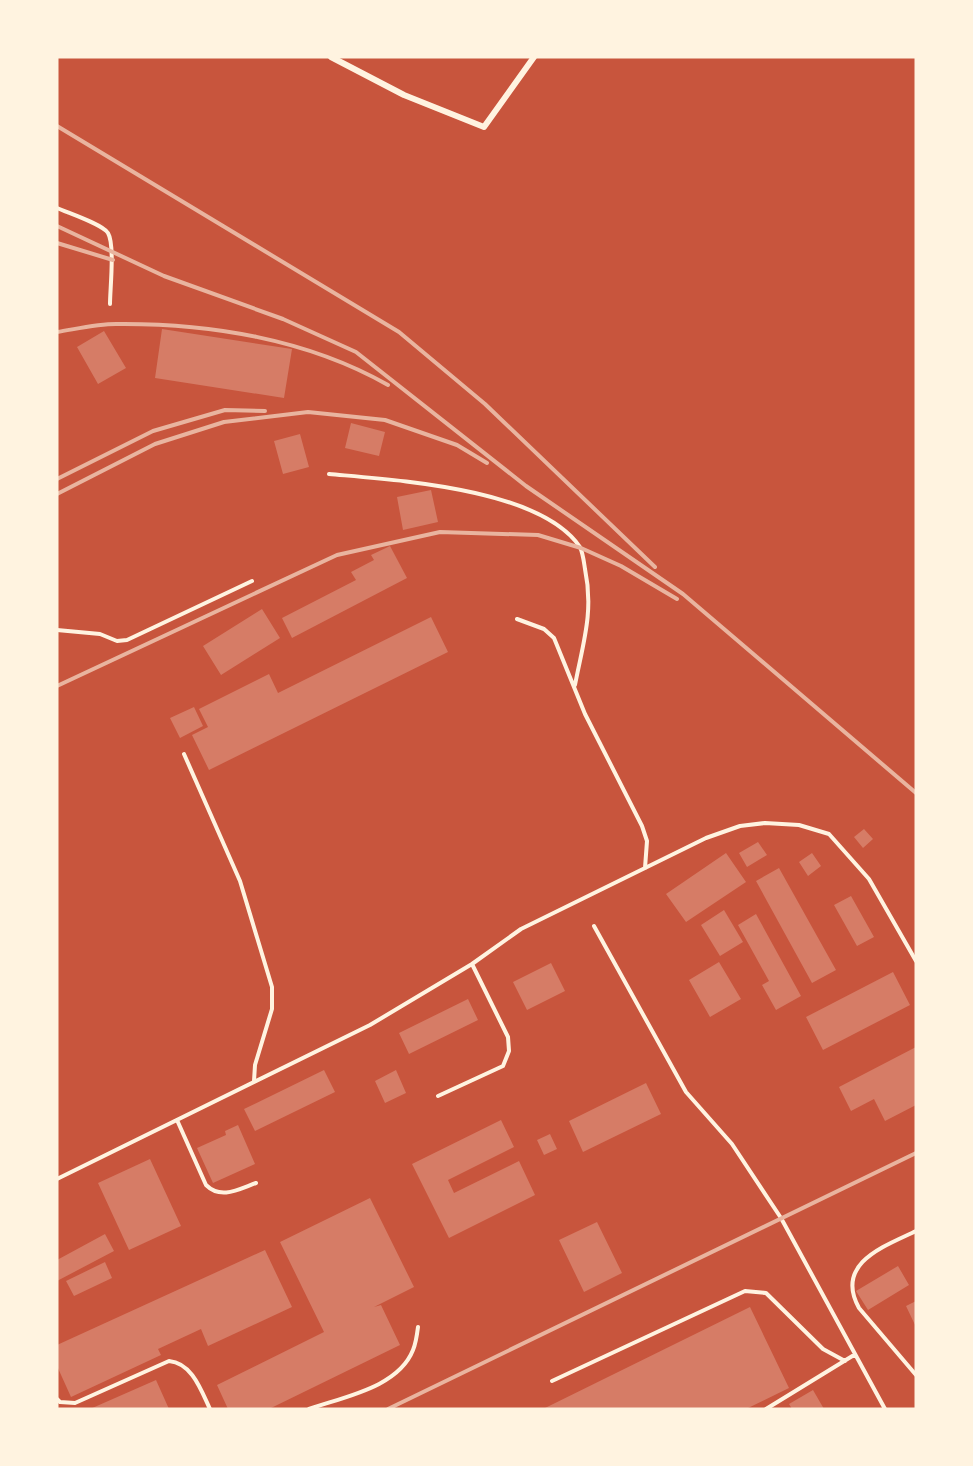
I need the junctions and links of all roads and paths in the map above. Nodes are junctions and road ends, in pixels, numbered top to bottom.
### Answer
1 (331, 57) edge
2 (534, 57) edge
3 (57, 208) edge
4 (110, 304) dead end
5 (329, 474) dead end
6 (252, 581) dead end
7 (517, 619) dead end
8 (57, 630) edge
9 (575, 685) junction
10 (184, 754) dead end
11 (645, 869) junction
12 (594, 926) dead end
13 (916, 961) edge
14 (472, 964) junction
15 (254, 1082) junction
16 (438, 1096) dead end
17 (177, 1120) junction
18 (57, 1179) edge
19 (256, 1183) dead end
20 (916, 1232) edge
21 (418, 1327) dead end
22 (854, 1355) junction
23 (845, 1360) junction
24 (916, 1375) edge
25 (552, 1381) dead end
26 (57, 1399) edge
27 (210, 1409) edge
28 (309, 1409) edge
29 (766, 1409) edge
30 (885, 1409) edge

1 - 2 street
3 - 4 lane
5 - 9 lane
6 - 8 lane
7 - 9 lane
9 - 11 lane
10 - 15 lane
11 - 13 lane
11 - 14 lane
12 - 22 lane
14 - 15 lane
14 - 16 lane
15 - 17 lane
17 - 18 lane
17 - 19 lane
20 - 24 lane
21 - 28 lane
22 - 23 lane
22 - 30 lane
23 - 25 lane
23 - 29 lane
26 - 27 lane

